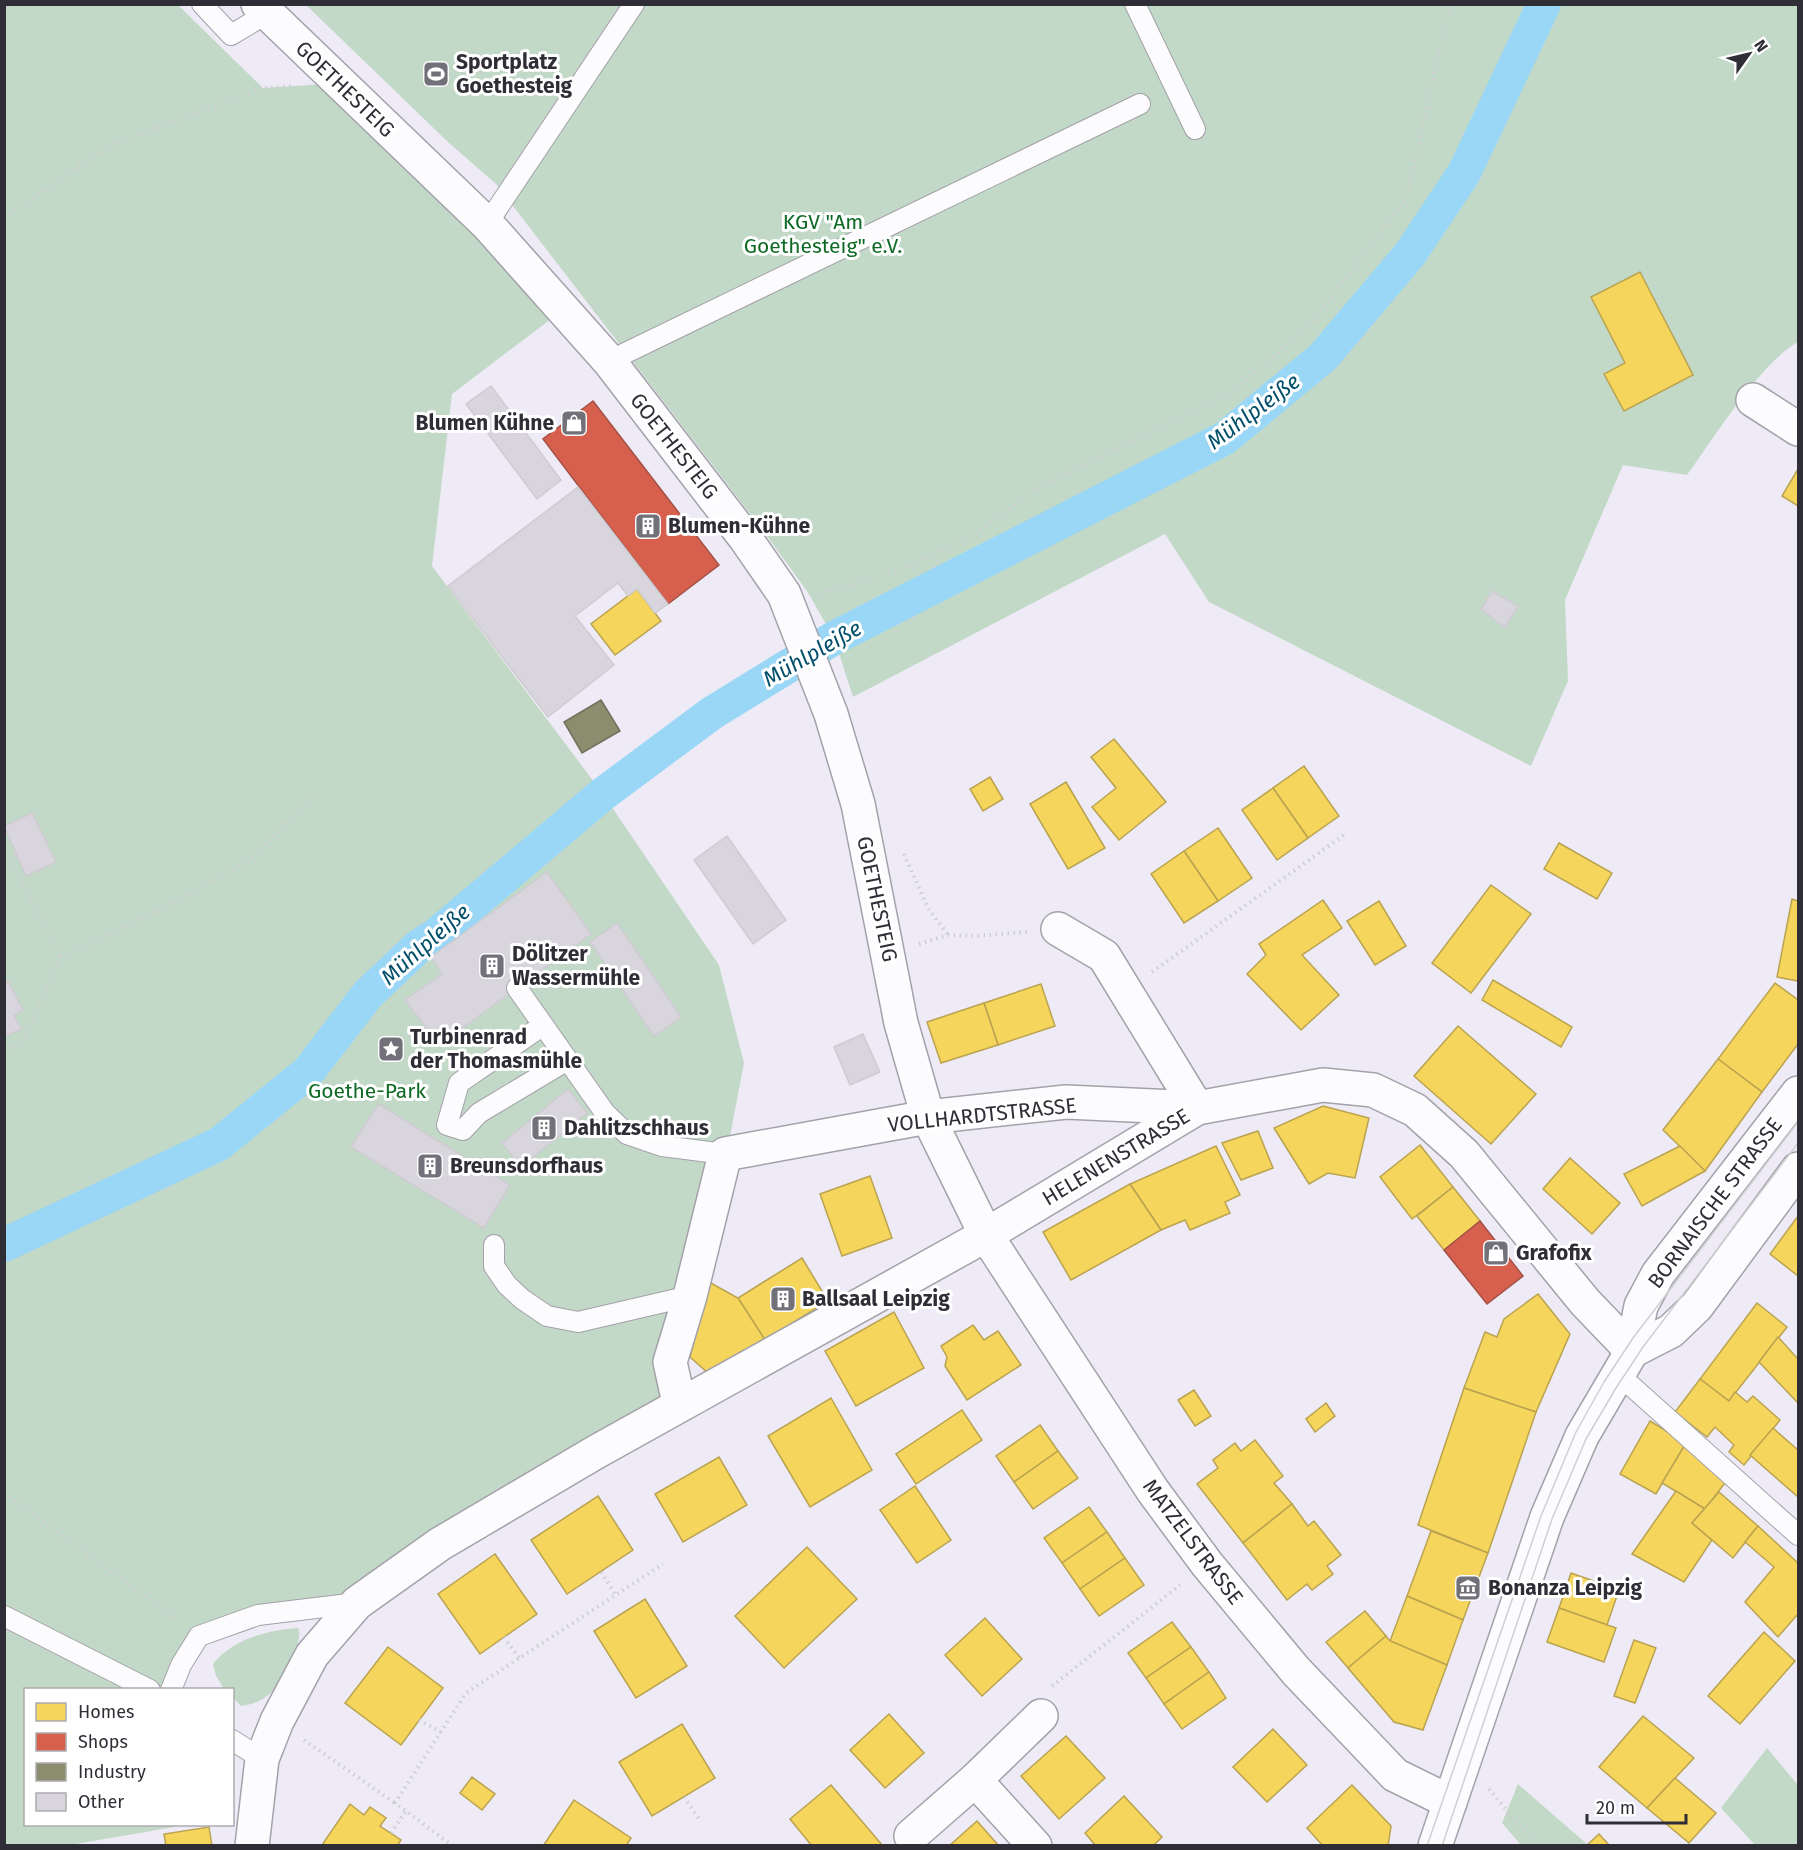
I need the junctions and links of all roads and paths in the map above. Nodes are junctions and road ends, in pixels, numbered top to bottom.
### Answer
1 (202, 4) edge
2 (634, 4) edge
3 (1135, 4) edge
4 (1450, 4) edge
5 (262, 9) edge
6 (339, 83) junction
7 (1140, 104) dead end
8 (1195, 129) dead end
9 (4, 218) edge
10 (487, 224) junction
11 (609, 361) junction
12 (1753, 400) dead end
13 (1798, 429) edge
14 (784, 594) junction
15 (316, 794) dead end
16 (1347, 833) dead end
17 (16, 854) dead end
18 (1058, 929) joint
19 (888, 950) junction
20 (61, 957) junction
21 (517, 988) dead end
22 (1127, 990) junction
23 (542, 1026) junction
24 (4, 1052) edge
25 (566, 1061) junction
26 (1798, 1093) edge
27 (1197, 1108) junction
28 (928, 1117) junction
29 (725, 1154) junction
30 (1798, 1169) edge
31 (986, 1235) junction
32 (494, 1245) dead end
33 (690, 1296) junction
34 (1625, 1363) junction
35 (679, 1403) junction
36 (4, 1493) edge
37 (1798, 1535) edge
38 (663, 1564) dead end
39 (1207, 1564) junction
40 (601, 1572) dead end
41 (615, 1594) junction
42 (357, 1603) junction
43 (4, 1616) edge
44 (199, 1636) junction
45 (504, 1637) dead end
46 (519, 1658) junction
47 (148, 1688) edge
48 (171, 1688) edge
49 (1041, 1716) joint
50 (419, 1720) dead end
51 (277, 1721) junction
52 (441, 1732) junction
53 (234, 1741) edge
54 (262, 1759) junction
55 (1464, 1759) junction
56 (975, 1780) junction
57 (684, 1797) dead end
58 (1450, 1802) junction
59 (395, 1803) junction
60 (406, 1811) junction
61 (699, 1819) dead end
62 (391, 1833) dead end
63 (911, 1836) dead end
64 (252, 1845) edge
65 (453, 1845) edge
66 (1035, 1845) edge
67 (1435, 1845) edge
68 (1537, 1845) edge

1 - 5 lane
2 - 10 lane
3 - 8 lane
4 - 14 path
5 - 6 main road, GOETHESTEIG
6 - 9 path
6 - 10 main road, GOETHESTEIG
7 - 11 lane
10 - 11 main road, GOETHESTEIG
11 - 14 main road, GOETHESTEIG
12 - 13 main road
14 - 19 main road, GOETHESTEIG
15 - 20 path
16 - 22 path
17 - 20 path
18 - 19 path
18 - 22 main road
19 - 28 main road, GOETHESTEIG
20 - 24 path
21 - 23 lane
22 - 27 main road
23 - 25 lane
23 - 25 lane
25 - 29 lane
26 - 34 main road, BORNAISCHE STRASSE
27 - 28 main road, VOLLHARDTSTRASSE
27 - 31 main road, HELENENSTRASSE
27 - 34 main road, HELENENSTRASSE
28 - 29 main road, VOLLHARDTSTRASSE
28 - 31 main road, GOETHESTEIG
29 - 33 main road
30 - 34 main road
31 - 35 main road, HELENENSTRASSE
31 - 39 main road, MATZELSTRASSE
32 - 33 lane
33 - 35 main road
34 - 37 lane
34 - 55 main road, BORNAISCHE STRASSE
35 - 42 main road, HELENENSTRASSE
36 - 44 path
38 - 41 path
39 - 49 path
39 - 58 main road, MATZELSTRASSE
40 - 41 path
41 - 46 path
42 - 44 lane
42 - 51 main road
43 - 47 lane
44 - 48 lane
45 - 46 path
46 - 52 path
49 - 56 main road
50 - 52 path
51 - 54 main road
51 - 59 path
52 - 59 path
53 - 54 lane
54 - 64 main road
55 - 58 main road, BORNAISCHE STRASSE
55 - 68 path
56 - 63 main road
56 - 66 main road
57 - 61 path
58 - 67 main road, BORNAISCHE STRASSE
59 - 60 path
60 - 62 path
60 - 65 path

